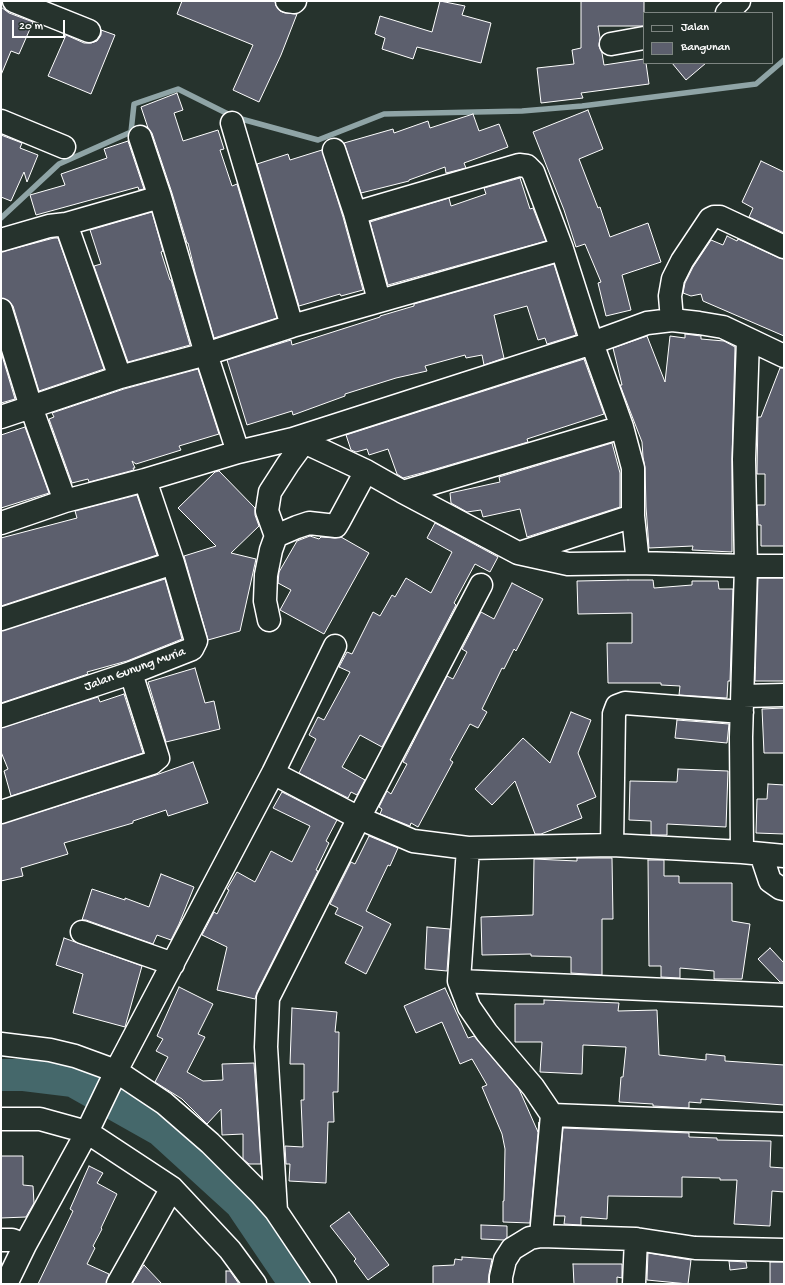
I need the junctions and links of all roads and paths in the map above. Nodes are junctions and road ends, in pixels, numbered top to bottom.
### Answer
1 (14, 1) edge
2 (286, 1) edge
3 (295, 1) edge
4 (739, 1) edge
5 (728, 12) edge
6 (89, 31) dead end
7 (643, 38) edge
8 (611, 44) dead end
9 (1, 121) edge
10 (232, 123) dead end
11 (140, 137) dead end
12 (64, 147) dead end
13 (334, 150) dead end
14 (160, 197) junction
15 (355, 213) junction
16 (66, 224) junction
17 (5, 234) edge
18 (784, 247) edge
19 (562, 249) junction
20 (379, 300) junction
21 (1, 310) edge
22 (672, 320) junction
23 (292, 326) junction
24 (748, 339) junction
25 (592, 343) junction
26 (206, 354) junction
27 (784, 356) edge
28 (120, 377) junction
29 (32, 407) junction
30 (1, 417) edge
31 (622, 427) junction
32 (299, 440) junction
33 (238, 452) junction
34 (366, 471) junction
35 (145, 480) junction
36 (403, 492) junction
37 (65, 501) junction
38 (633, 516) junction
39 (1, 523) edge
40 (276, 536) junction
41 (518, 553) junction
42 (173, 563) junction
43 (638, 563) junction
44 (746, 566) junction
45 (784, 566) edge
46 (481, 584) dead end
47 (1, 619) edge
48 (269, 620) dead end
49 (335, 646) dead end
50 (131, 673) junction
51 (784, 695) edge
52 (742, 704) junction
53 (1, 716) edge
54 (273, 773) junction
55 (1, 812) edge
56 (359, 818) junction
57 (612, 845) junction
58 (468, 848) junction
59 (751, 853) junction
60 (784, 856) edge
61 (784, 889) edge
62 (82, 932) dead end
63 (173, 964) junction
64 (459, 981) junction
65 (784, 995) edge
66 (1, 1044) edge
67 (114, 1076) junction
68 (552, 1115) junction
69 (1, 1120) edge
70 (784, 1124) edge
71 (89, 1127) junction
72 (172, 1188) junction
73 (276, 1210) junction
74 (540, 1236) junction
75 (636, 1239) junction
76 (1, 1240) edge
77 (25, 1245) junction
78 (784, 1250) edge
79 (6, 1284) edge
80 (118, 1284) edge
81 (255, 1284) edge
82 (325, 1284) edge
83 (501, 1284) edge
84 (634, 1284) edge

1 - 6 street
2 - 3 street
4 - 5 street
7 - 8 street
9 - 12 street
10 - 23 street
11 - 14 street
13 - 15 street
14 - 16 street
14 - 26 street
15 - 19 street
15 - 20 street
16 - 17 street
16 - 28 street
18 - 22 street
19 - 20 street
19 - 25 street
20 - 23 street
21 - 29 street
22 - 24 street
22 - 25 street
23 - 26 street
24 - 27 street
24 - 44 street
25 - 31 street
25 - 32 street
26 - 28 street
26 - 33 street
28 - 29 street
29 - 30 street
29 - 37 street
31 - 36 street
31 - 38 street
32 - 33 street
32 - 34 street
32 - 40 street
33 - 35 street
34 - 36 street
34 - 40 street
35 - 37 street
35 - 42 street, Jalan Gunung Muria
36 - 41 street
37 - 39 street
38 - 41 street
38 - 43 street
40 - 48 street
41 - 43 street
42 - 47 street
42 - 50 street, Jalan Gunung Muria
43 - 44 street
44 - 45 street
44 - 52 street
46 - 56 street
49 - 54 street
50 - 53 street, Jalan Gunung Muria
50 - 55 street
51 - 52 street
52 - 57 street
52 - 59 street
54 - 56 street
54 - 63 street
56 - 58 street
56 - 73 street
57 - 58 street
57 - 59 street
58 - 64 street
59 - 60 street
59 - 61 street
62 - 63 street
63 - 67 street
64 - 65 street
64 - 68 street
66 - 67 street
67 - 71 street
67 - 73 street
68 - 70 street
68 - 74 street
69 - 71 street
71 - 72 street
71 - 77 street
72 - 80 street
72 - 81 street
73 - 82 street
74 - 75 street
74 - 83 street
75 - 78 street
75 - 84 street
76 - 77 street
77 - 79 street

